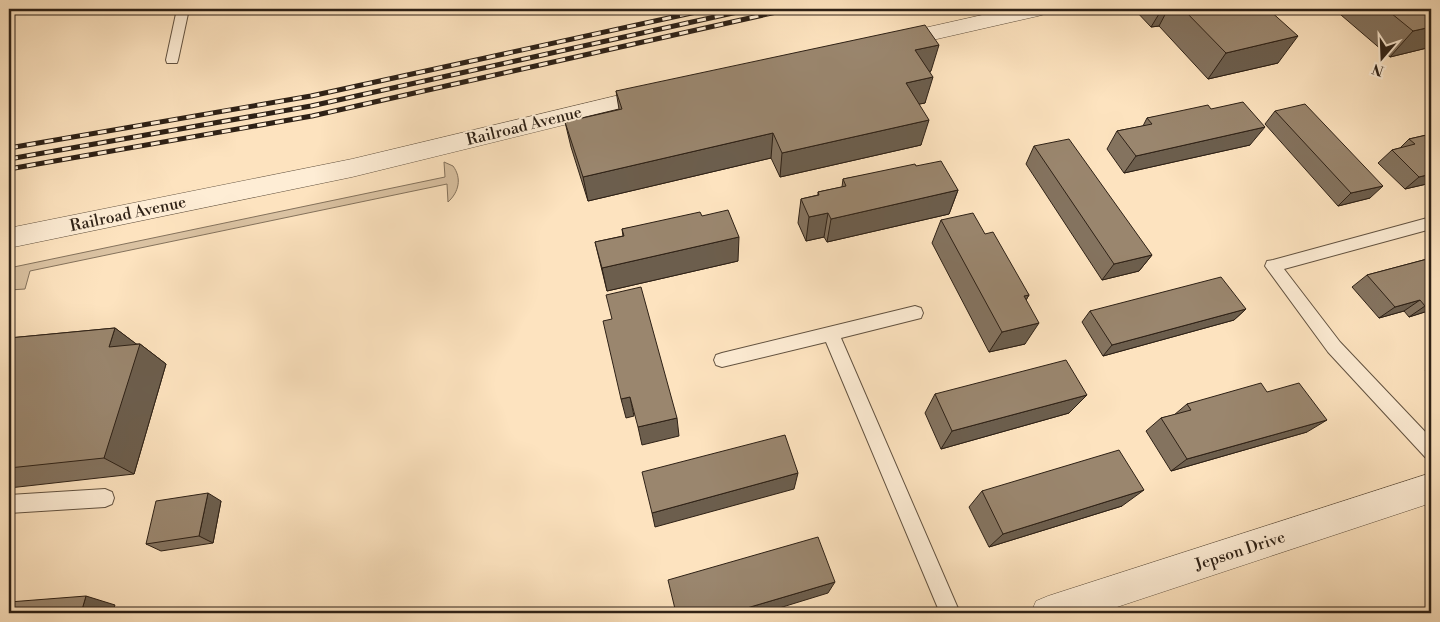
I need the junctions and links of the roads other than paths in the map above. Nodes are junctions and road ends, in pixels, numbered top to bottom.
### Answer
1 (182, 9) edge
2 (1038, 9) edge
3 (876, 46) edge
4 (172, 60) dead end
5 (675, 90) edge
6 (1431, 223) edge
7 (9, 238) edge
8 (915, 313) dead end
9 (830, 334) junction
10 (722, 360) dead end
11 (1431, 451) edge
12 (1431, 488) edge
13 (105, 498) dead end
14 (9, 504) edge
15 (950, 613) edge
16 (1048, 613) edge

1 - 4 lane
2 - 3 street
5 - 7 street, Railroad Avenue
6 - 11 lane
8 - 9 lane
9 - 10 lane
9 - 15 lane
12 - 16 street, Jepson Drive
13 - 14 lane

